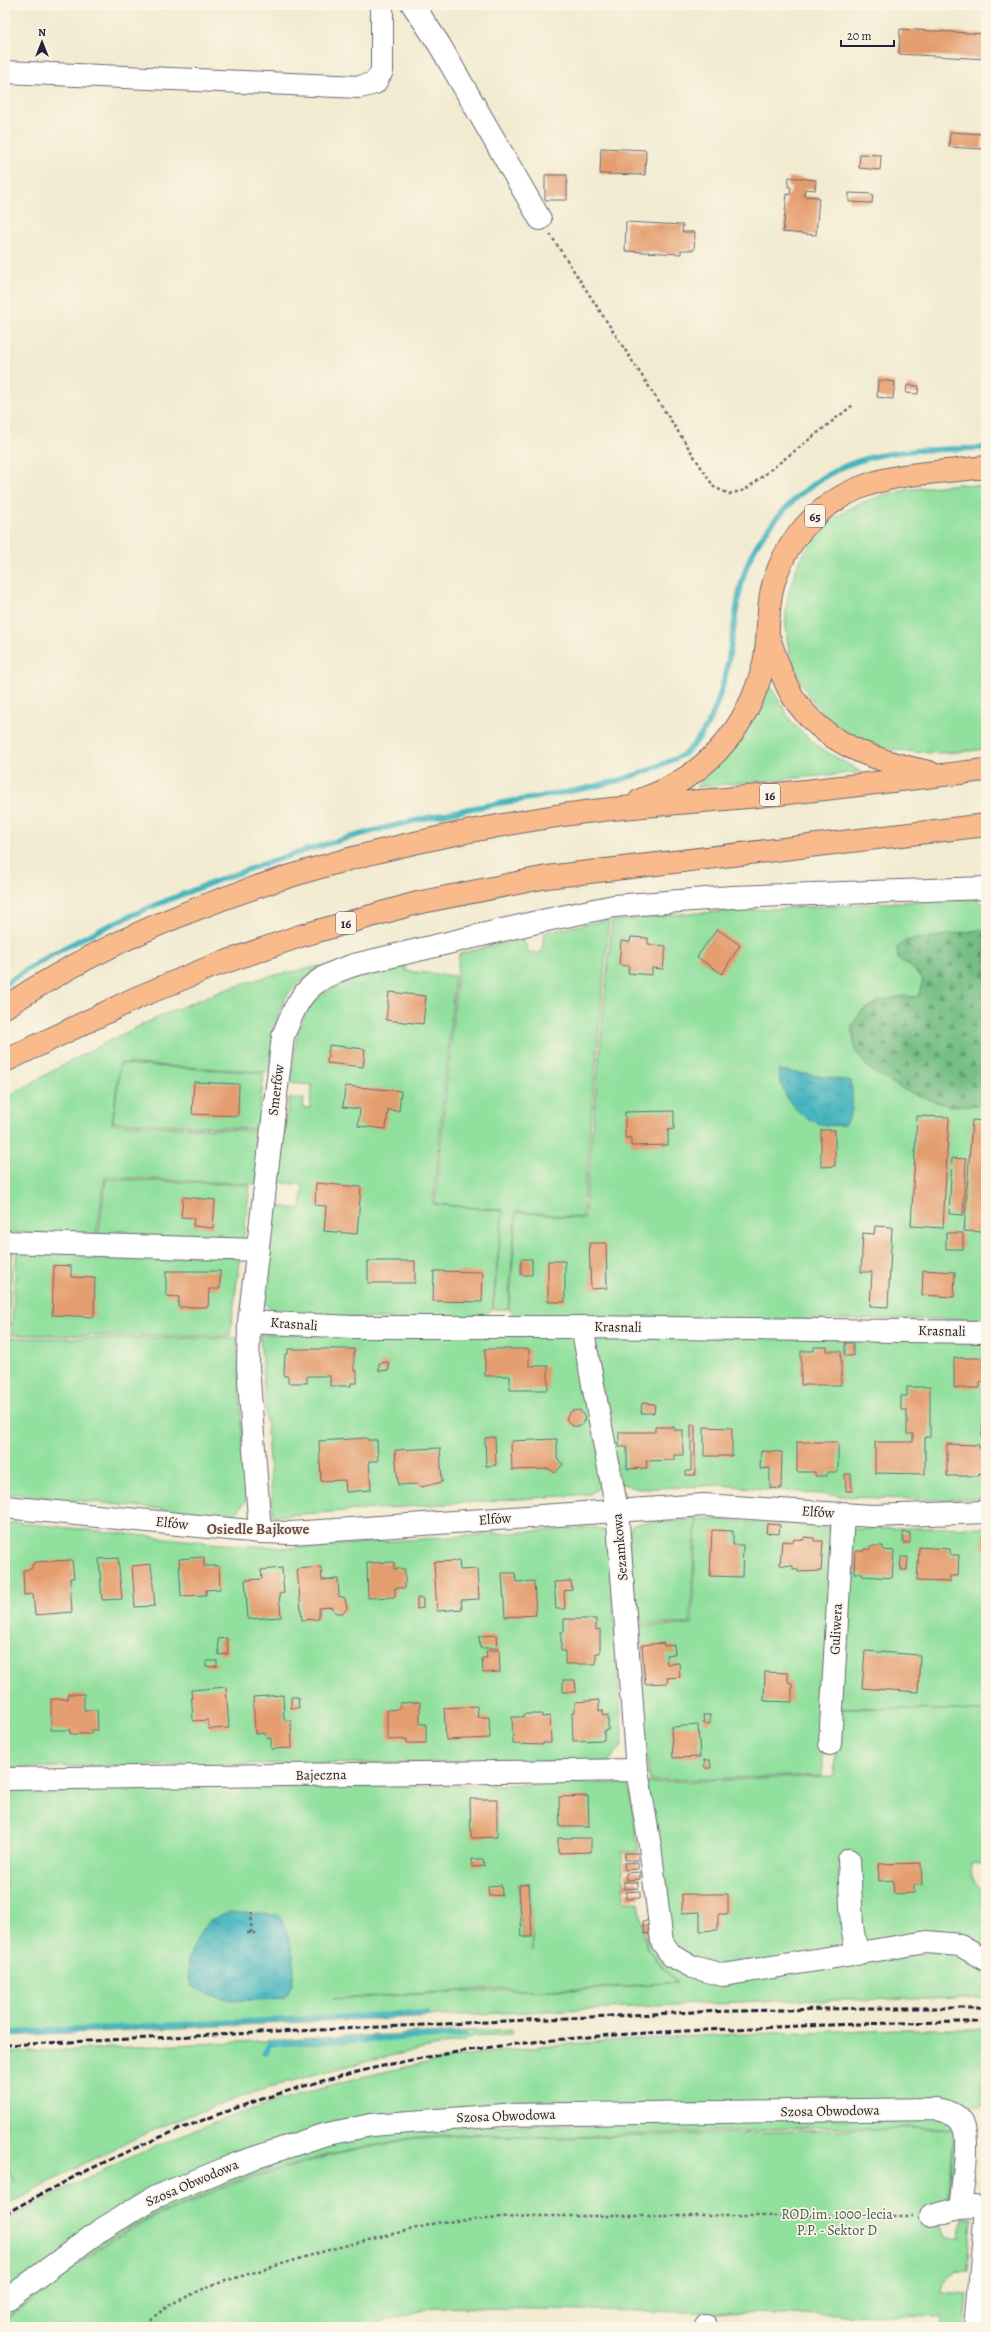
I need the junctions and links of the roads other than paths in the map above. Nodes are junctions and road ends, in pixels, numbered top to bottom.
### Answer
1 (382, 5) edge
2 (413, 5) edge
3 (5, 72) edge
4 (540, 219) road end
5 (986, 467) edge
6 (937, 473) junction
7 (986, 478) edge
8 (768, 635) junction
9 (986, 770) edge
10 (944, 775) junction
11 (596, 811) junction
12 (986, 825) edge
13 (986, 888) edge
14 (5, 1007) edge
15 (5, 1061) edge
16 (5, 1242) edge
17 (258, 1250) junction
18 (249, 1322) junction
19 (582, 1326) junction
20 (986, 1332) edge
21 (5, 1507) edge
22 (617, 1510) junction
23 (986, 1512) edge
24 (843, 1514) junction
25 (260, 1532) junction
26 (830, 1744) dead end
27 (637, 1770) junction
28 (5, 1779) edge
29 (849, 1860) dead end
30 (857, 1954) junction
31 (986, 1960) edge
32 (986, 2207) edge
33 (960, 2208) junction
34 (986, 2210) edge
35 (931, 2216) road end
36 (5, 2301) edge
37 (976, 2327) edge

1 - 3 street
2 - 4 street
5 - 6 main road
6 - 7 main road, 65
6 - 8 main road, 65
8 - 10 main road, 65
8 - 11 main road
9 - 10 main road, 16
10 - 11 main road, 16
11 - 14 main road, 16
12 - 15 main road, 16
13 - 17 street, Smerfów
16 - 17 street
17 - 18 street, Smerfów
18 - 19 street, Krasnali
18 - 25 street, Smerfów
19 - 20 street, Krasnali
19 - 22 street, Sezamkowa
21 - 25 street, Elfów
22 - 24 street, Elfów
22 - 25 street, Elfów
22 - 27 street, Sezamkowa
23 - 24 street, Elfów
24 - 26 street, Guliwera
27 - 28 street, Bajeczna
27 - 30 street, Sezamkowa
29 - 30 street
30 - 31 street, Sezamkowa
32 - 33 street
33 - 35 street
33 - 36 street, Szosa Obwodowa
34 - 37 street

